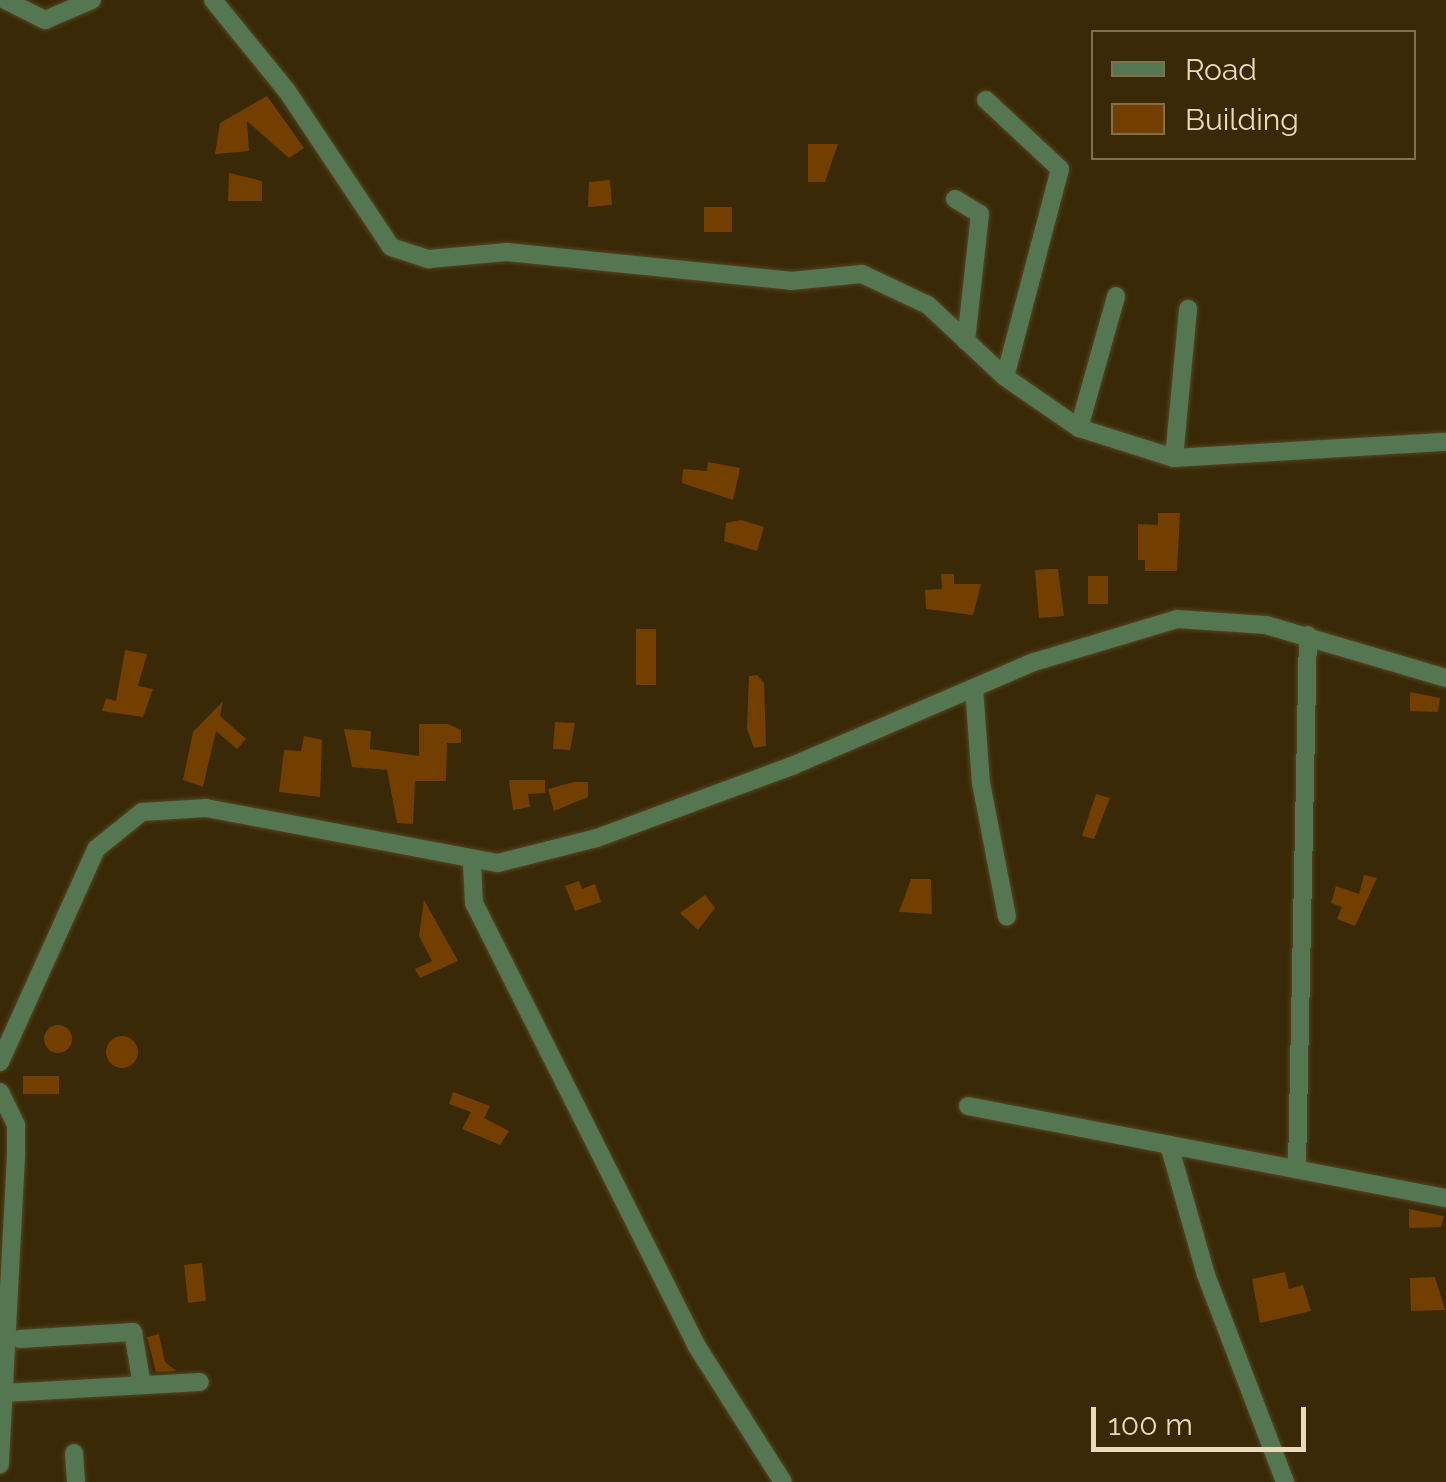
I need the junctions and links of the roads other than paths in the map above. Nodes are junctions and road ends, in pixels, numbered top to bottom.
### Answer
1 (5, 0) edge
2 (92, 0) edge
3 (213, 0) edge
4 (986, 100) dead end
5 (955, 199) dead end
6 (1116, 296) dead end
7 (1188, 309) dead end
8 (966, 341) junction
9 (1005, 377) junction
10 (1079, 428) junction
11 (1446, 442) edge
12 (1174, 458) junction
13 (1308, 636) junction
14 (1446, 678) edge
15 (974, 688) junction
16 (472, 862) junction
17 (1008, 918) dead end
18 (0, 1062) edge
19 (0, 1092) edge
20 (968, 1106) dead end
21 (1169, 1145) junction
22 (1297, 1167) junction
23 (1446, 1198) edge
24 (20, 1339) dead end
25 (200, 1382) dead end
26 (142, 1385) junction
27 (4, 1393) junction
28 (74, 1453) dead end
29 (0, 1465) edge
30 (76, 1482) edge
31 (783, 1482) edge
32 (1285, 1482) edge

1 - 2 street
3 - 8 street
4 - 9 street
5 - 8 street
6 - 10 street
7 - 12 street
8 - 9 street
9 - 10 street
10 - 12 street
11 - 12 street
13 - 14 street
13 - 15 street
13 - 22 street
15 - 16 street
15 - 17 street
16 - 18 street
16 - 31 street
19 - 27 street
20 - 21 street
21 - 22 street
21 - 32 street
22 - 23 street
24 - 26 street
25 - 26 street
26 - 27 street
27 - 29 street
28 - 30 street

